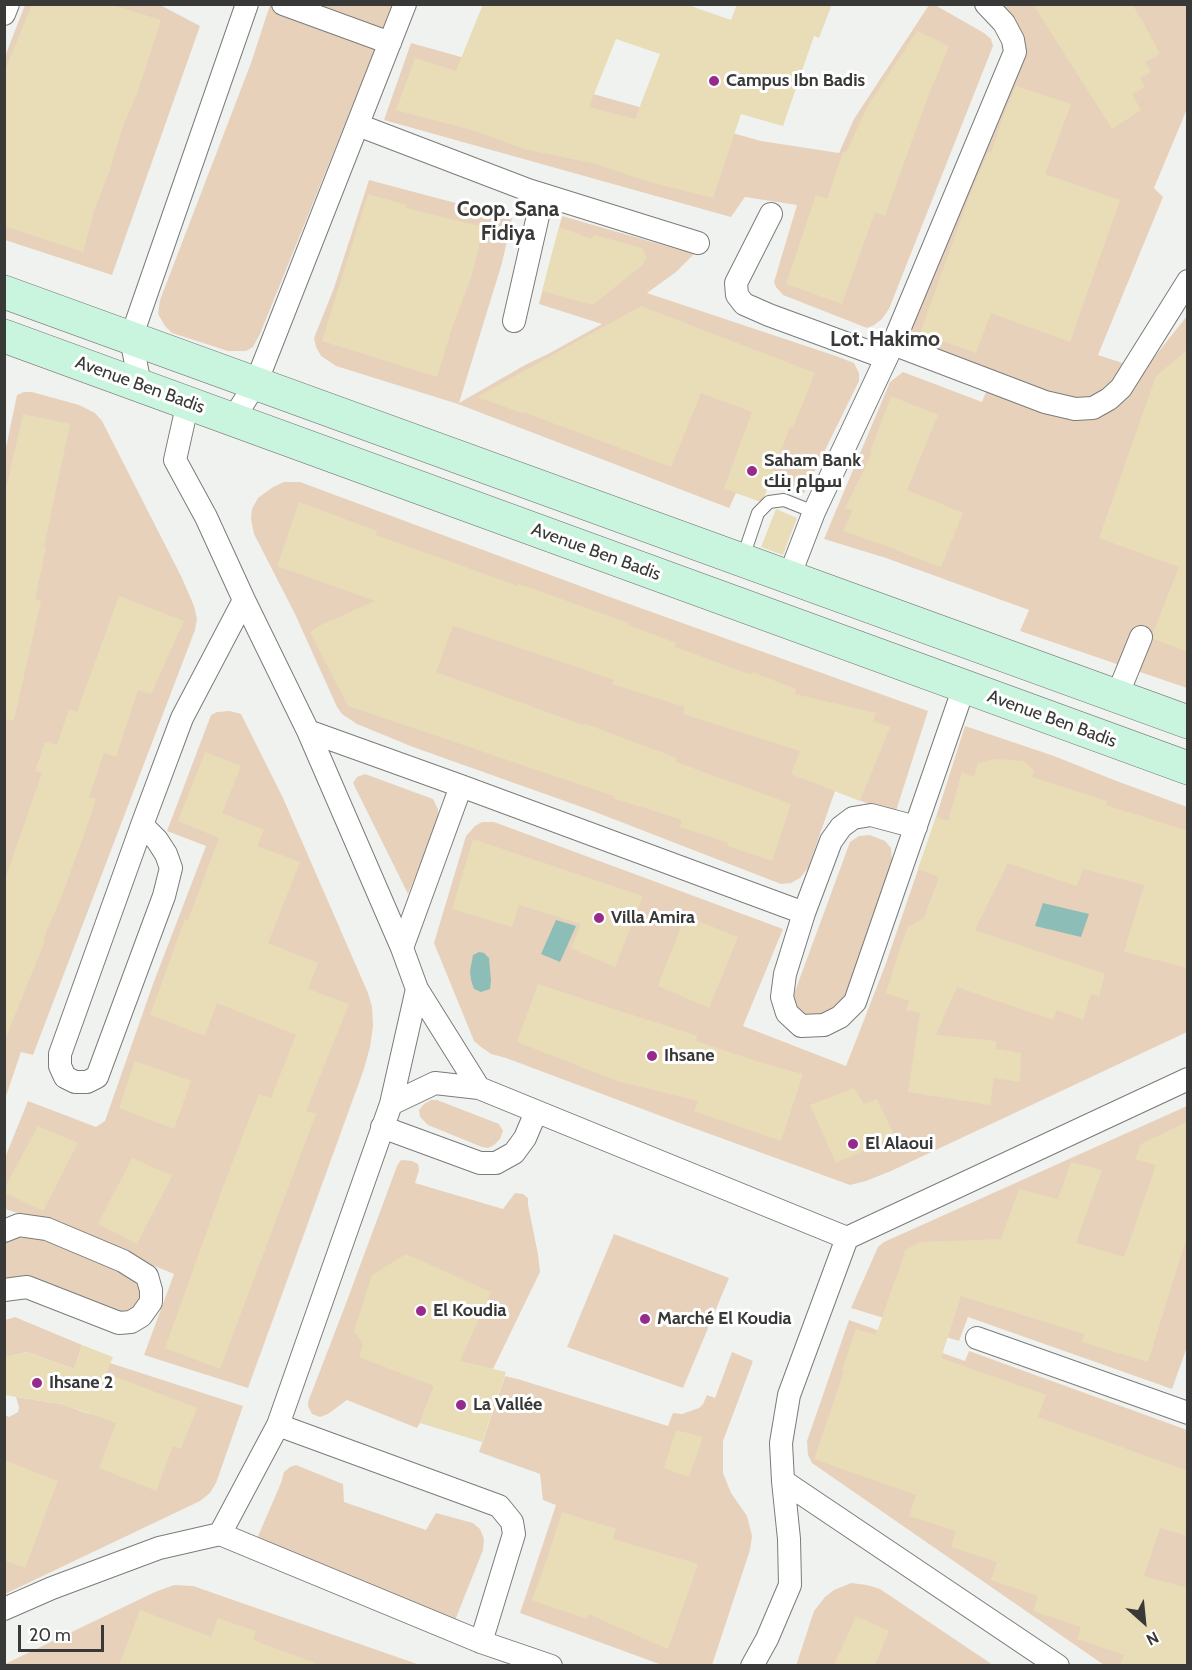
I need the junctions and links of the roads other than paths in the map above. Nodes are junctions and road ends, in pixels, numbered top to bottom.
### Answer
1 (8, 4) edge
2 (247, 4) edge
3 (283, 4) edge
4 (405, 4) edge
5 (986, 4) edge
6 (4, 14) edge
7 (390, 43) junction
8 (358, 125) junction
9 (528, 190) junction
10 (771, 214) dead end
11 (698, 243) dead end
12 (1188, 281) edge
13 (4, 292) edge
14 (514, 321) dead end
15 (4, 336) edge
16 (131, 338) junction
17 (889, 351) junction
18 (256, 383) junction
19 (140, 385) junction
20 (188, 402) junction
21 (233, 419) junction
22 (814, 512) junction
23 (742, 560) junction
24 (789, 578) junction
25 (244, 600) junction
26 (1141, 637) dead end
27 (963, 687) junction
28 (1117, 696) junction
29 (1188, 722) edge
30 (308, 731) junction
31 (1188, 768) edge
32 (461, 786) junction
33 (142, 825) junction
34 (916, 827) junction
35 (804, 913) junction
36 (402, 948) junction
37 (417, 989) junction
38 (1188, 1079) edge
39 (479, 1088) junction
40 (391, 1104) junction
41 (536, 1112) junction
42 (382, 1127) junction
43 (4, 1231) edge
44 (847, 1238) junction
45 (4, 1290) edge
46 (977, 1338) dead end
47 (1188, 1413) edge
48 (278, 1425) junction
49 (783, 1481) junction
50 (220, 1534) junction
51 (4, 1610) edge
52 (481, 1642) junction
53 (551, 1665) edge
54 (752, 1665) edge
55 (1058, 1665) edge

1 - 6 street
2 - 16 street
3 - 7 street
4 - 7 street
5 - 17 street
7 - 8 street
8 - 9 street
8 - 18 street
9 - 11 street
9 - 14 street
10 - 17 street
12 - 17 street
13 - 16 main road
15 - 19 main road, Avenue Ben Badis
16 - 18 main road
16 - 19 street
17 - 22 street
18 - 21 street
18 - 23 main road
19 - 20 main road, Avenue Ben Badis
20 - 21 main road, Avenue Ben Badis
20 - 25 street
21 - 27 main road, Avenue Ben Badis
22 - 23 lane
22 - 24 street
23 - 24 main road
24 - 28 main road
25 - 30 street
25 - 33 street
26 - 28 street
27 - 31 main road, Avenue Ben Badis
27 - 34 street
28 - 29 main road
30 - 32 street
30 - 36 street
32 - 35 street
32 - 36 street
33 - 33 street
34 - 35 street
34 - 35 street
36 - 37 street
37 - 39 street
37 - 40 street
38 - 44 street
39 - 40 street
39 - 41 street
40 - 42 street
41 - 42 street
41 - 44 street
42 - 48 street
43 - 45 street
44 - 49 street
46 - 47 street
48 - 50 street
48 - 52 street
49 - 54 street
49 - 55 street
50 - 51 street
50 - 52 street
52 - 53 street

